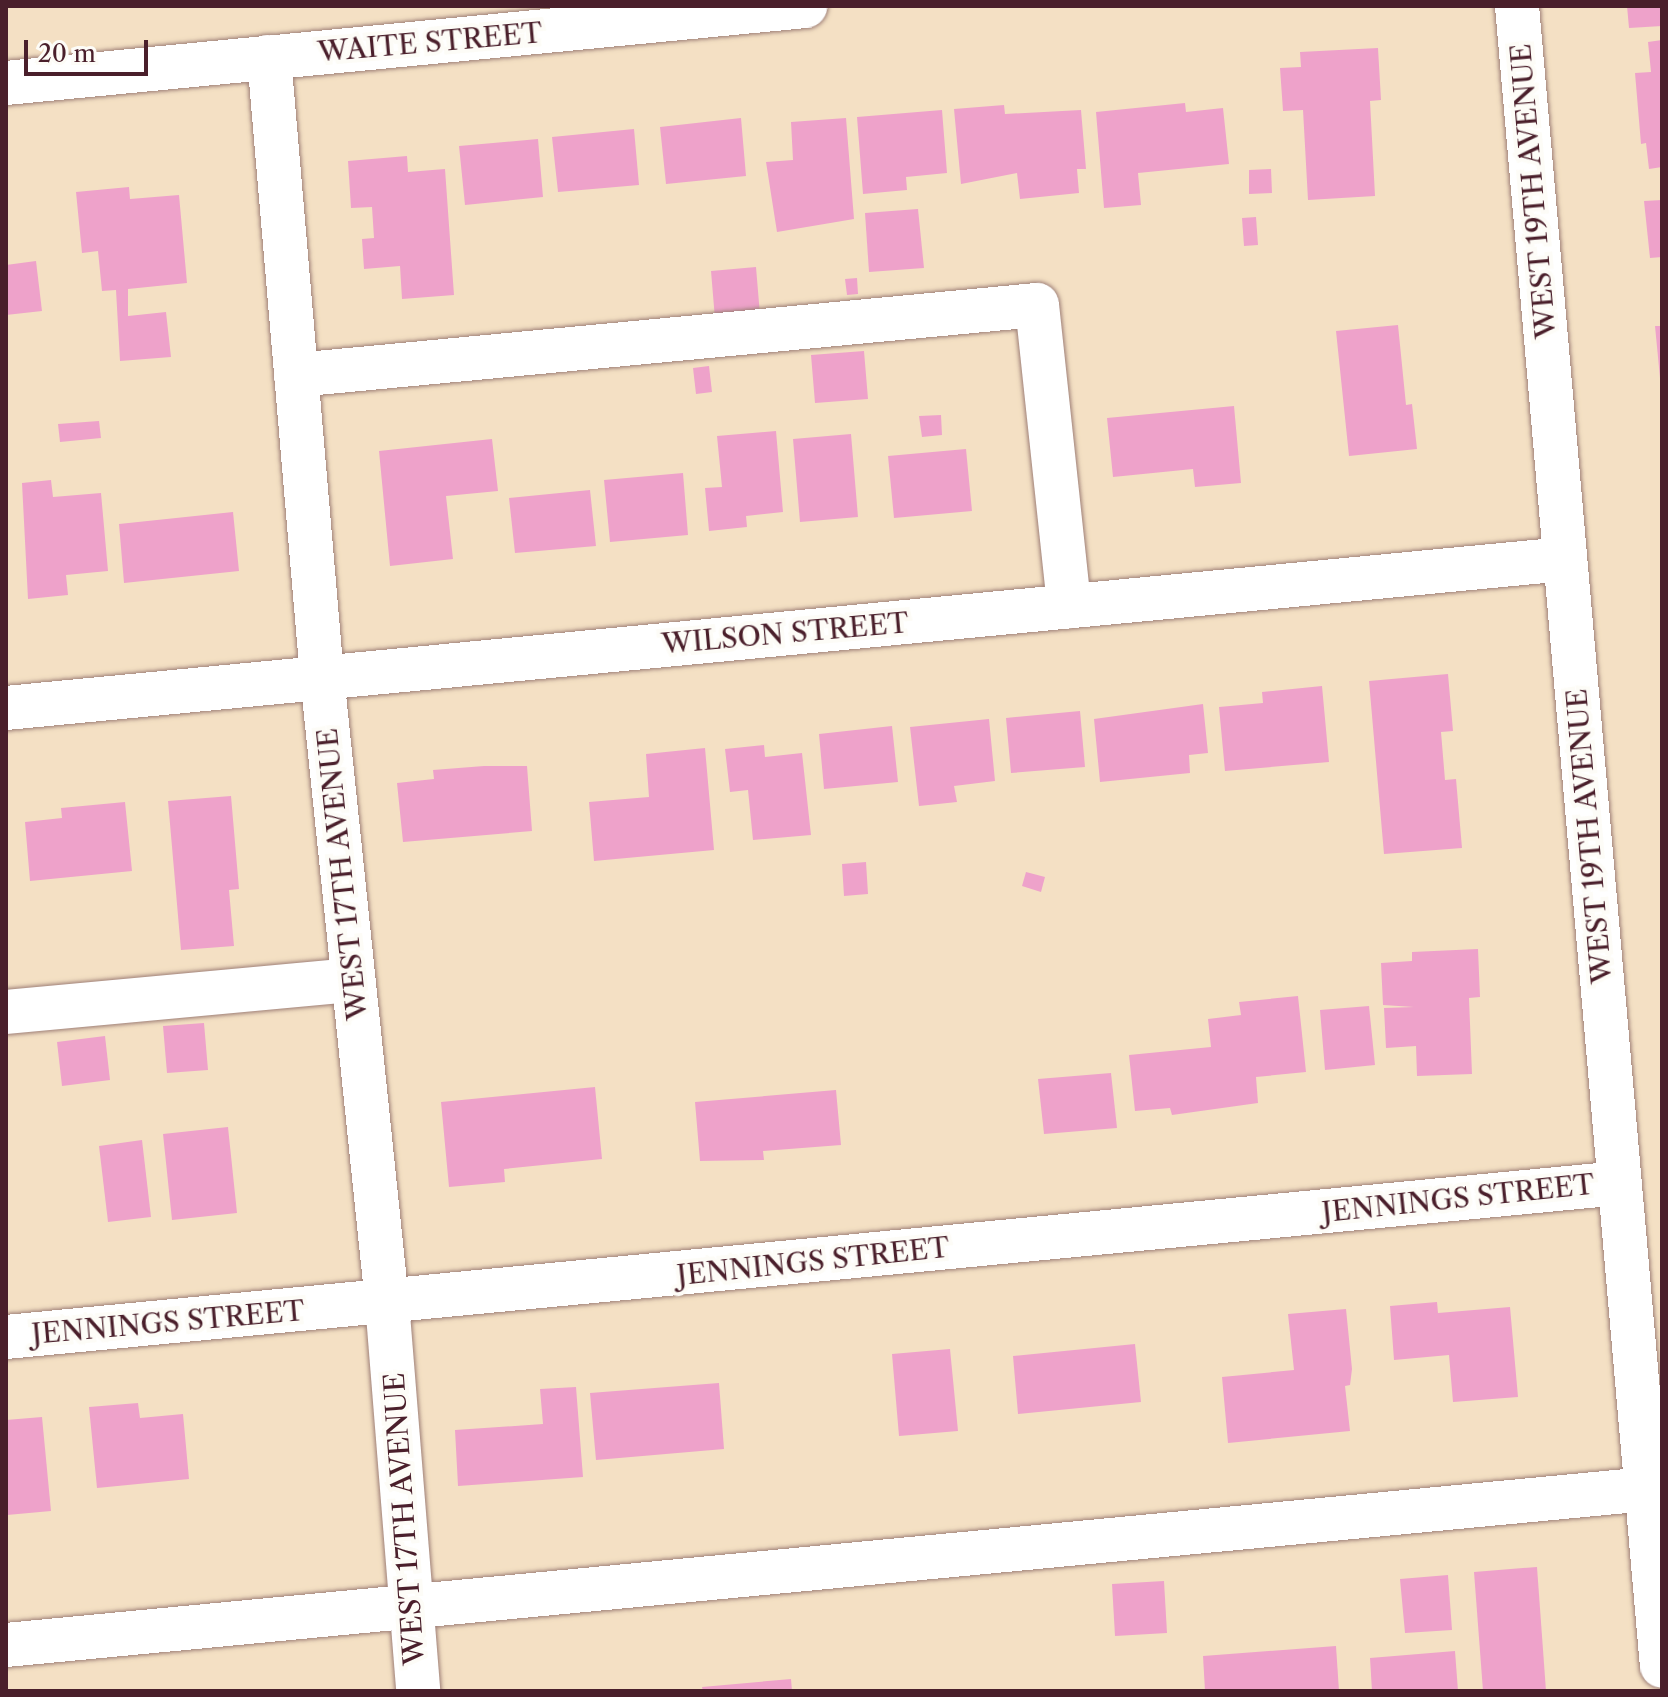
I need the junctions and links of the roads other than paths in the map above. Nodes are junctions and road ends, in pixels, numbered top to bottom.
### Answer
1 (805, 6) edge
2 (1517, 6) edge
3 (269, 57) junction
4 (6, 83) edge
5 (296, 375) junction
6 (1565, 559) junction
7 (1069, 606) junction
8 (322, 676) junction
9 (6, 708) edge
10 (353, 980) junction
11 (6, 1012) edge
12 (1620, 1183) junction
13 (387, 1302) junction
14 (6, 1337) edge
15 (1647, 1489) junction
16 (412, 1607) junction
17 (6, 1645) edge
18 (1662, 1666) edge
19 (418, 1691) edge

1 - 3 street, WAITE STREET
2 - 6 street, WEST 19TH AVENUE
3 - 4 street, WAITE STREET
3 - 5 street, WEST 17TH AVENUE
5 - 7 street
5 - 8 street, WEST 17TH AVENUE
6 - 7 street, WILSON STREET
6 - 12 street, WEST 19TH AVENUE
7 - 8 street, WILSON STREET
8 - 9 street, WILSON STREET
8 - 10 street, WEST 17TH AVENUE
10 - 11 street
10 - 13 street, WEST 17TH AVENUE
12 - 13 street, JENNINGS STREET
12 - 15 street, WEST 19TH AVENUE
13 - 14 street, JENNINGS STREET
13 - 16 street, WEST 17TH AVENUE
15 - 16 street
15 - 18 street, WEST 19TH AVENUE
16 - 17 street
16 - 19 street, WEST 17TH AVENUE

